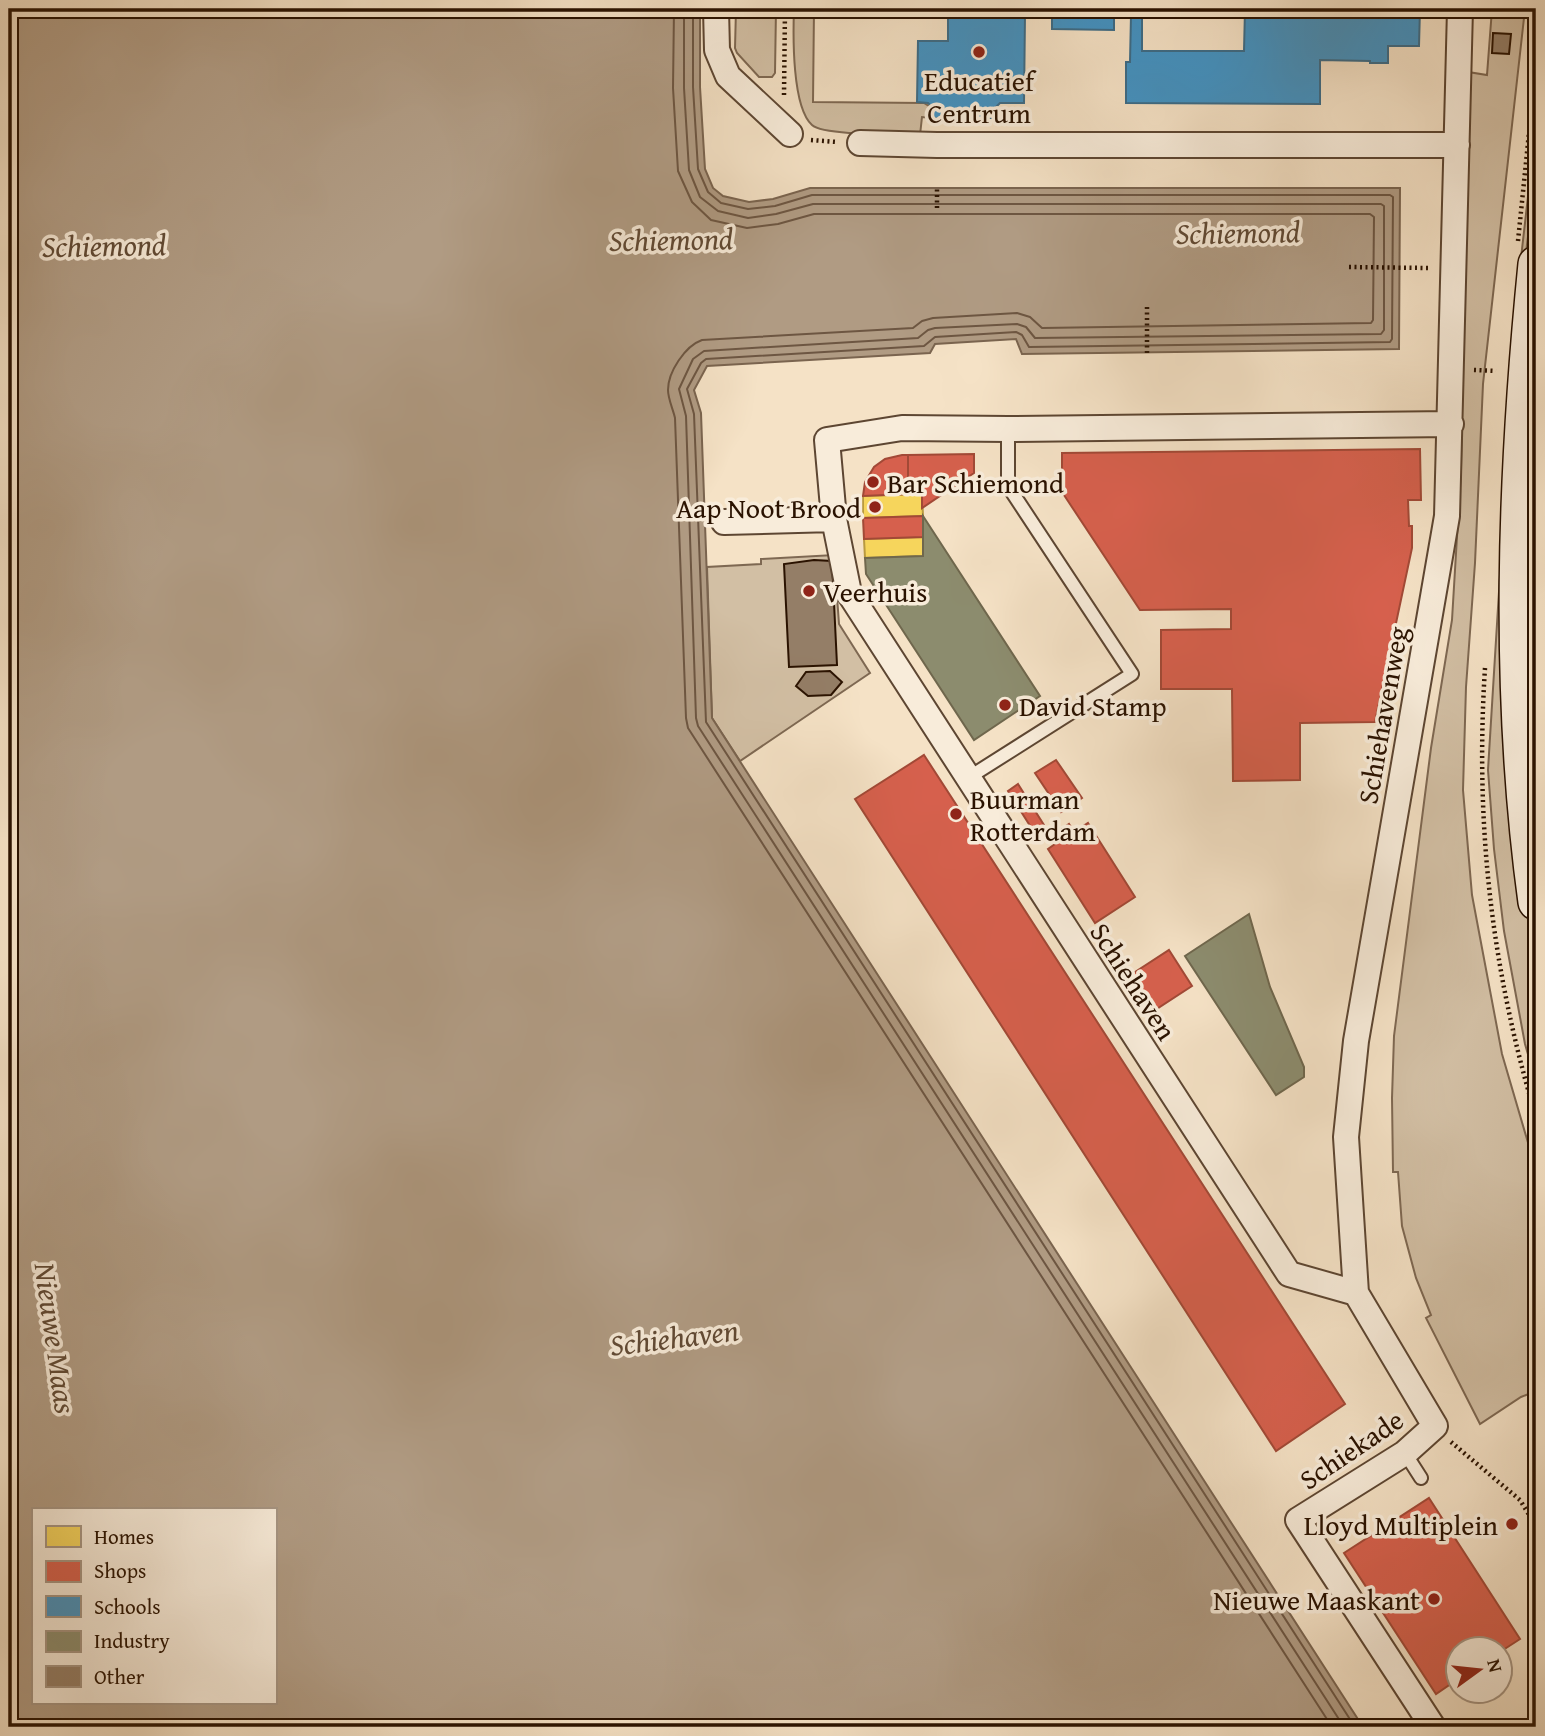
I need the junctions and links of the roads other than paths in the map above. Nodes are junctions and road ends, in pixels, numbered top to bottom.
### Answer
1 (716, 9) edge
2 (1460, 9) edge
3 (790, 134) road end
4 (860, 143) road end
5 (1457, 145) junction
6 (1536, 264) edge
7 (1451, 424) junction
8 (1008, 429) junction
9 (834, 519) junction
10 (724, 522) dead end
11 (968, 778) junction
12 (1536, 902) edge
13 (1356, 1293) junction
14 (1405, 1453) junction
15 (1421, 1478) dead end
16 (1433, 1727) edge

1 - 3 street
2 - 5 street, Schiehavenweg
4 - 5 street
5 - 7 street, Schiehavenweg
6 - 12 main road
7 - 8 street
7 - 13 street, Schiehavenweg
8 - 9 street
8 - 11 lane
9 - 10 street
9 - 11 street, Schiehaven
11 - 13 street, Schiehaven
13 - 14 street, Schiekade
14 - 15 lane
14 - 16 street, Schiekade

